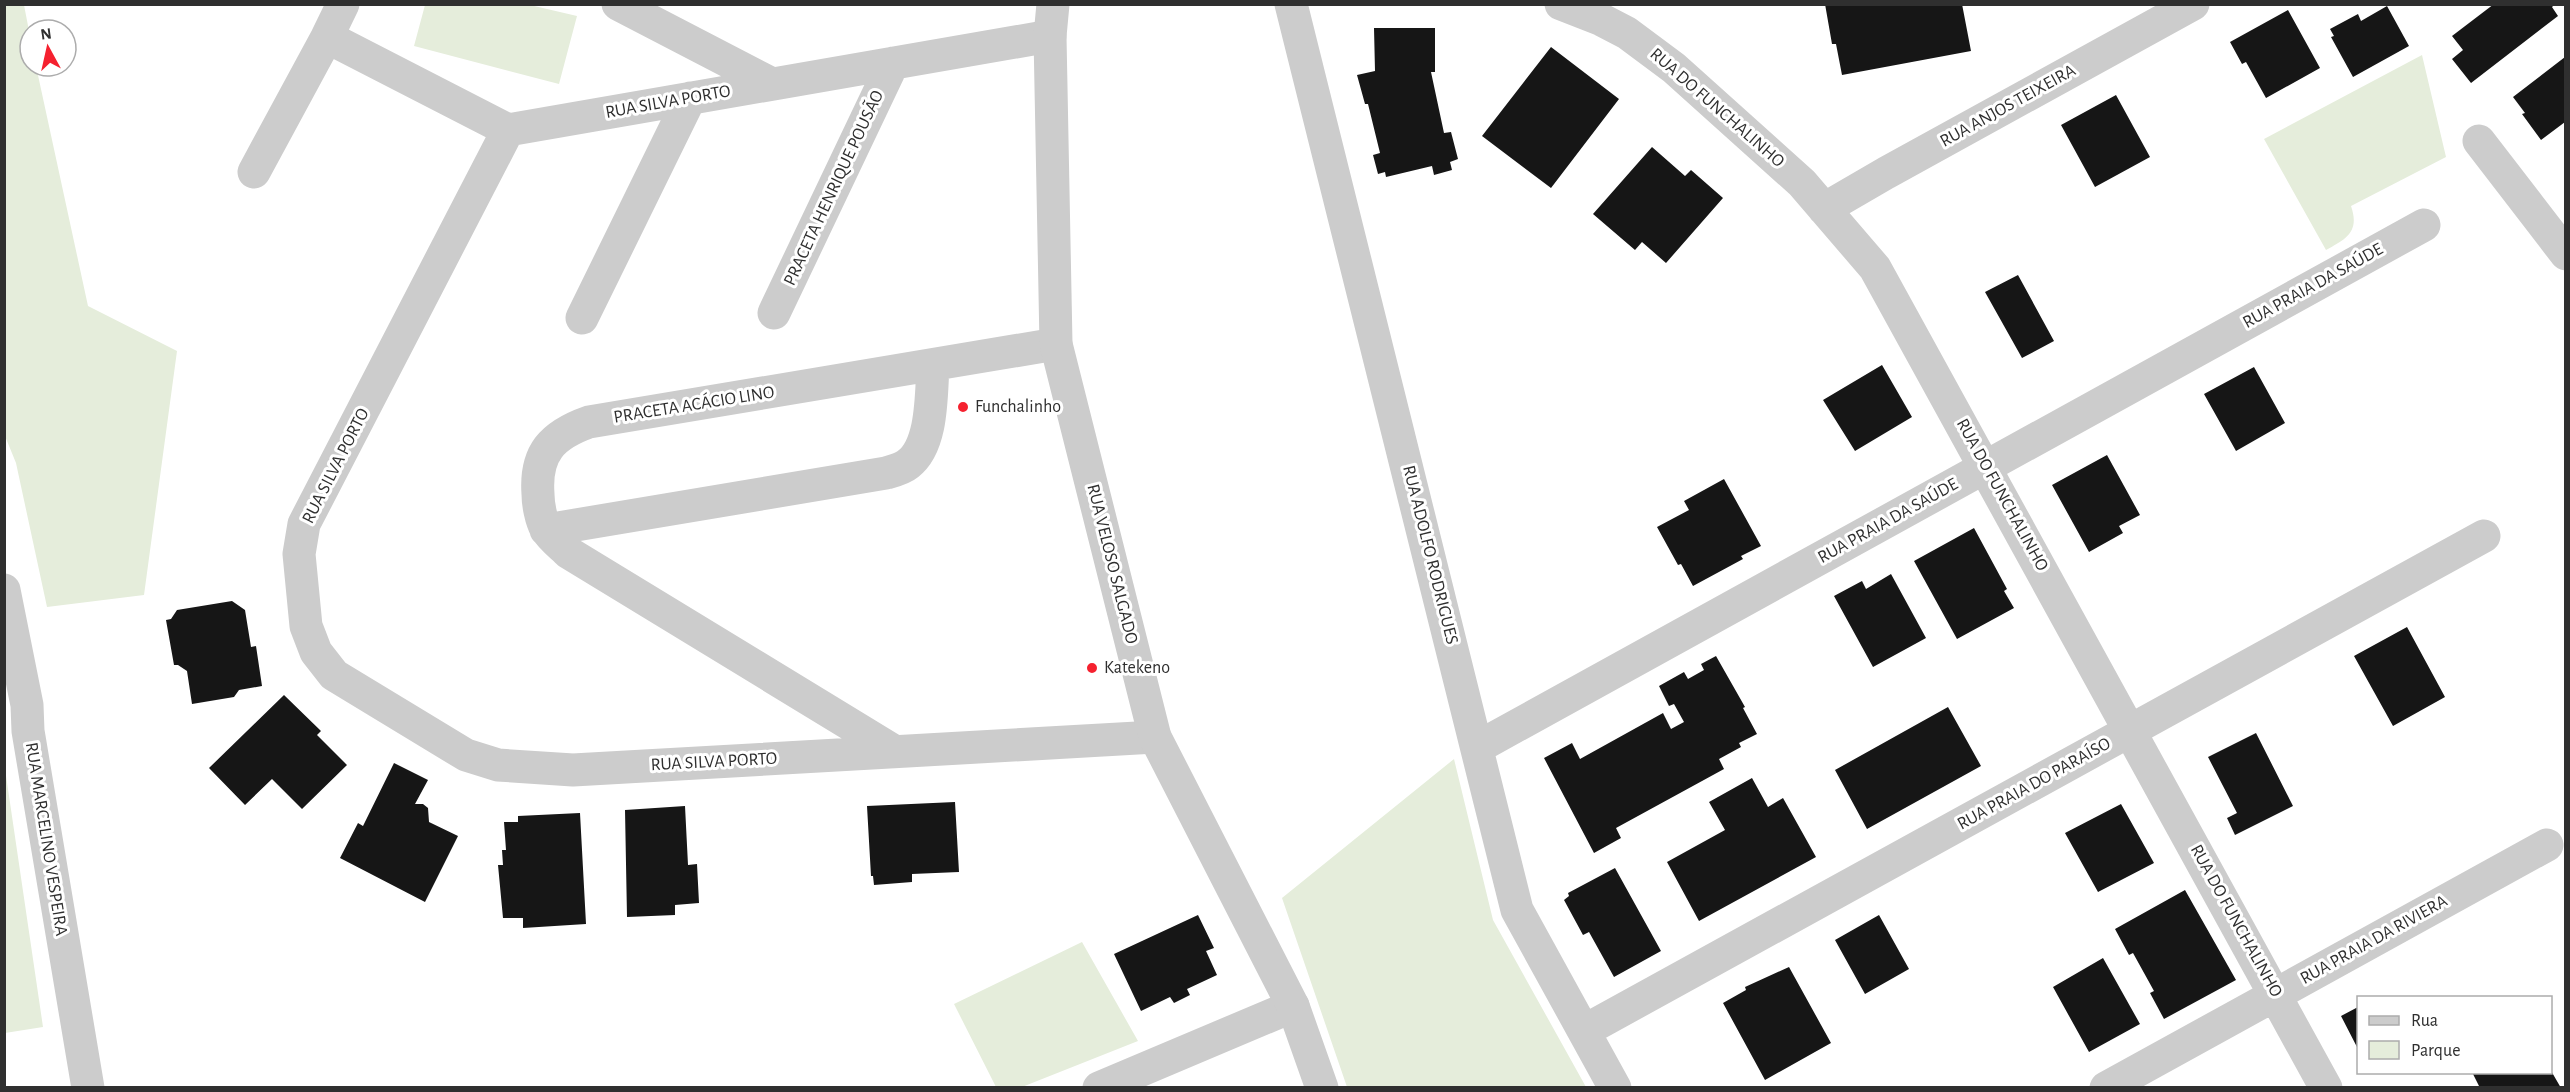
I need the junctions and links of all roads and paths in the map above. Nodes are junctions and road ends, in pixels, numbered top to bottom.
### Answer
1 (343, 4) edge
2 (618, 4) edge
3 (1291, 4) edge
4 (1561, 4) edge
5 (2193, 4) edge
6 (1052, 20) edge
7 (327, 38) junction
8 (893, 63) junction
9 (772, 84) junction
10 (690, 98) junction
11 (508, 130) junction
12 (2479, 141) dead end
13 (254, 172) dead end
14 (1824, 209) junction
15 (2424, 225) dead end
16 (2565, 254) edge
17 (774, 313) dead end
18 (582, 318) dead end
19 (1056, 344) junction
20 (933, 366) junction
21 (1986, 466) junction
22 (546, 530) junction
23 (2484, 536) dead end
24 (4, 590) edge
25 (2131, 730) junction
26 (1155, 737) junction
27 (1478, 747) junction
28 (894, 751) junction
29 (2547, 845) dead end
30 (2276, 994) junction
31 (1293, 1006) junction
32 (1584, 1031) junction
33 (88, 1088) edge
34 (1099, 1088) edge
35 (1322, 1088) edge
36 (1615, 1088) edge
37 (2106, 1088) edge
38 (2326, 1088) edge

1 - 7 street
2 - 9 street
3 - 27 street, RUA ADOLFO RODRIGUES
4 - 14 street, RUA DO FUNCHALINHO
5 - 14 street, RUA ANJOS TEIXEIRA
6 - 8 street, RUA SILVA PORTO
6 - 19 street, RUA VELOSO SALGADO
7 - 11 street
7 - 13 street
8 - 9 street, RUA SILVA PORTO
8 - 17 street, PRACETA HENRIQUE POUSÃO
9 - 10 street, RUA SILVA PORTO
10 - 11 street, RUA SILVA PORTO
10 - 18 street
11 - 28 street, RUA SILVA PORTO
12 - 16 street
14 - 21 street, RUA DO FUNCHALINHO
15 - 21 street, RUA PRAIA DA SAÚDE
19 - 20 street, PRACETA ACÁCIO LINO
19 - 26 street, RUA VELOSO SALGADO
20 - 22 street
20 - 22 street, PRACETA ACÁCIO LINO
21 - 25 street, RUA DO FUNCHALINHO
21 - 27 street, RUA PRAIA DA SAÚDE
22 - 28 street, PRACETA ACÁCIO LINO
23 - 25 street, RUA PRAIA DO PARAÍSO
24 - 33 street, RUA MARCELINO VESPEIRA
25 - 30 street, RUA DO FUNCHALINHO
25 - 32 street, RUA PRAIA DO PARAÍSO
26 - 28 street, RUA SILVA PORTO
26 - 31 street, RUA VELOSO SALGADO
27 - 32 street, RUA ADOLFO RODRIGUES
29 - 30 street, RUA PRAIA DA RIVIERA
30 - 37 street, RUA PRAIA DA RIVIERA
30 - 38 street, RUA DO FUNCHALINHO
31 - 34 street
31 - 35 street, RUA VELOSO SALGADO
32 - 36 street, RUA ADOLFO RODRIGUES

